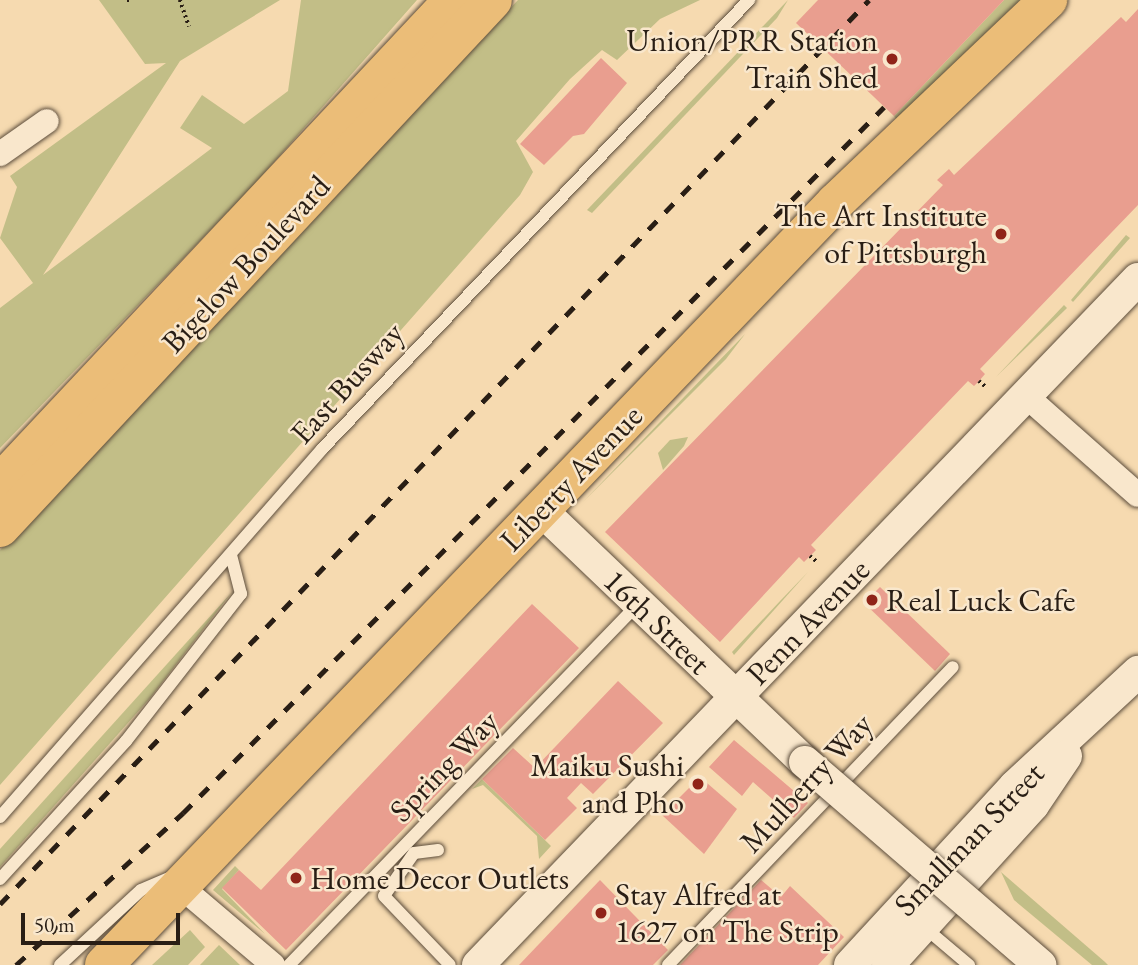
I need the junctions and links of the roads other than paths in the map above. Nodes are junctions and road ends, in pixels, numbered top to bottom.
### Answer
1 (453, 0) edge
2 (493, 0) edge
3 (749, 0) edge
4 (1048, 0) edge
5 (47, 121) dead end
6 (0, 154) edge
7 (1138, 279) edge
8 (1026, 396) junction
9 (0, 483) edge
10 (1135, 486) edge
11 (541, 510) junction
12 (0, 528) edge
13 (231, 555) junction
14 (638, 604) junction
15 (953, 667) dead end
16 (1138, 672) edge
17 (736, 698) junction
18 (1093, 719) junction
19 (829, 794) junction
20 (0, 817) edge
21 (438, 850) dead end
22 (189, 876) junction
23 (930, 878) junction
24 (0, 880) edge
25 (910, 920) junction
26 (60, 965) edge
27 (104, 965) edge
28 (273, 965) edge
29 (289, 965) edge
30 (450, 965) edge
31 (478, 965) edge
32 (668, 965) edge
33 (850, 965) edge
34 (887, 965) edge
35 (969, 965) edge
36 (1041, 965) edge

1 - 9 main road, Bigelow Boulevard
2 - 12 main road, Bigelow Boulevard
3 - 13 lane, East Busway
4 - 11 main road, Liberty Avenue
5 - 6 street
7 - 8 street, Penn Avenue
8 - 10 street
8 - 17 street, Penn Avenue
11 - 14 street, 16th Street
11 - 22 main road, Liberty Avenue
13 - 20 lane, East Busway
13 - 24 lane
14 - 17 street, 16th Street
14 - 29 lane, Spring Way
15 - 19 lane, Mulberry Way
16 - 18 street, Smallman Street
17 - 31 street, Penn Avenue
17 - 36 street, 16th Street, bridge
18 - 23 street, Smallman Street
18 - 25 street, Smallman Street
19 - 23 lane
19 - 32 lane, Mulberry Way
21 - 30 lane
22 - 26 lane
22 - 27 main road, Liberty Avenue
22 - 28 street
23 - 25 street, Smallman Street
25 - 33 street, Smallman Street
25 - 34 street, Smallman Street
25 - 35 lane

